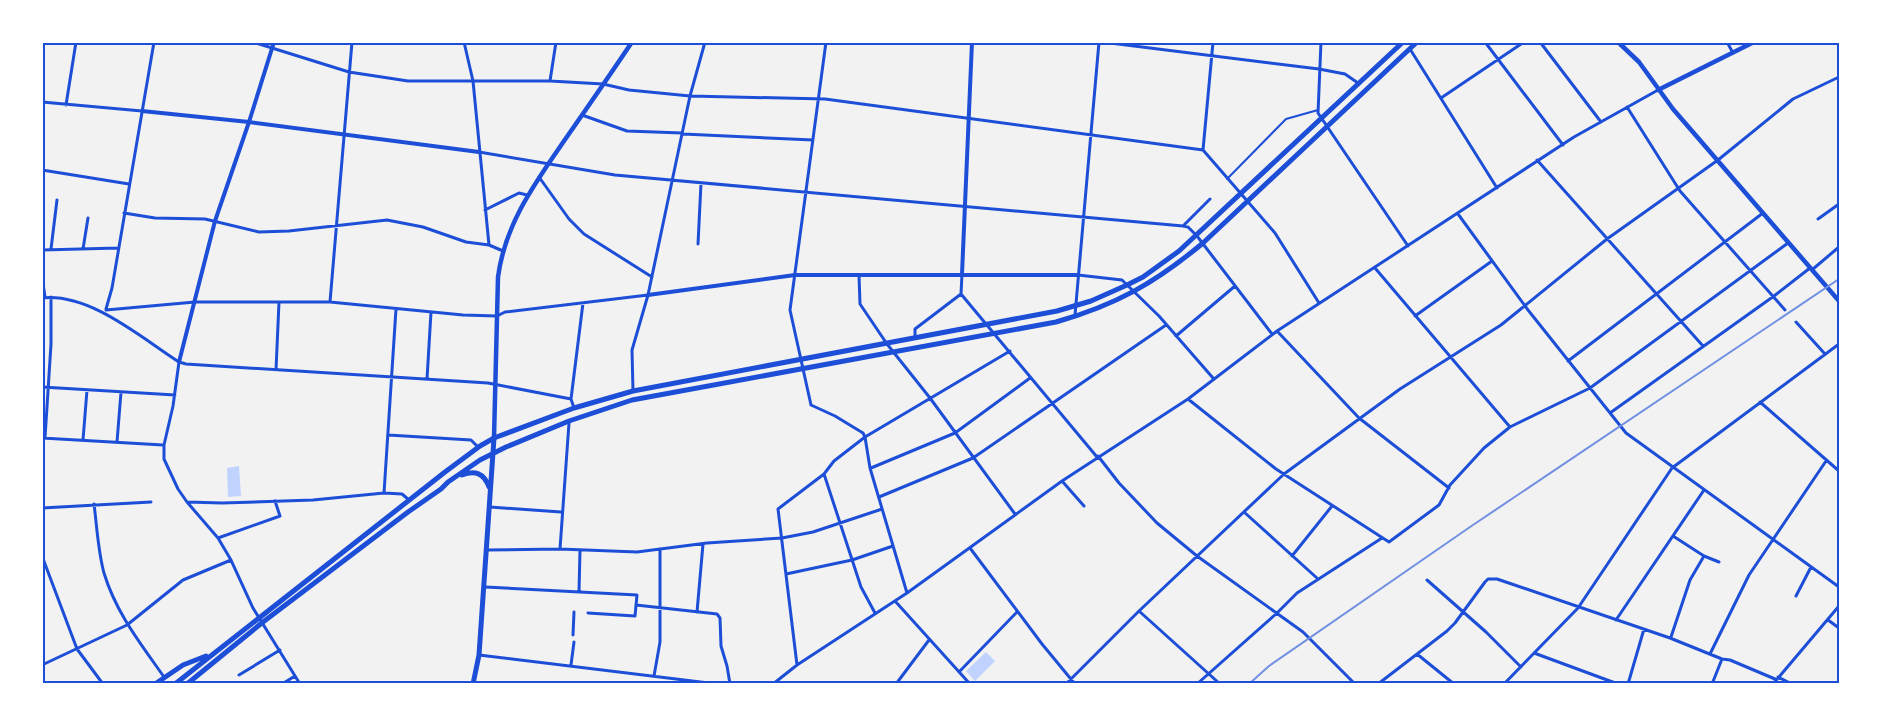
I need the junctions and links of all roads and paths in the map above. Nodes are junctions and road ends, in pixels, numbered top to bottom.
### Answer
1 (76, 42) edge
2 (154, 42) edge
3 (254, 42) edge
4 (274, 42) edge
5 (352, 42) edge
6 (464, 42) edge
7 (556, 42) edge
8 (632, 42) edge
9 (705, 42) edge
10 (826, 42) edge
11 (972, 42) edge
12 (1100, 42) edge
13 (1213, 42) edge
14 (1321, 42) edge
15 (1403, 42) edge
16 (1418, 42) edge
17 (1485, 42) edge
18 (1524, 42) edge
19 (1540, 42) edge
20 (1618, 42) edge
21 (1727, 42) edge
22 (1754, 42) edge
23 (272, 48) junction
24 (1410, 49) junction
25 (1733, 53) junction
26 (1211, 55) junction
27 (1498, 60) junction
28 (1319, 69) junction
29 (349, 72) junction
30 (1839, 77) edge
31 (473, 81) junction
32 (550, 81) junction
33 (1359, 83) junction
34 (603, 84) junction
35 (1658, 90) junction
36 (690, 96) junction
37 (1441, 98) junction
38 (818, 99) junction
39 (42, 102) edge
40 (66, 105) junction
41 (1627, 107) junction
42 (1318, 110) junction
43 (142, 111) junction
44 (582, 114) junction
45 (968, 118) junction
46 (1322, 119) junction
47 (249, 122) junction
48 (1601, 122) junction
49 (1326, 127) junction
50 (682, 134) junction
51 (344, 135) junction
52 (1090, 135) junction
53 (813, 140) junction
54 (1563, 145) junction
55 (1203, 150) junction
56 (479, 152) junction
57 (1538, 160) junction
58 (1718, 160) junction
59 (549, 163) junction
60 (42, 170) edge
61 (539, 177) junction
62 (1227, 180) junction
63 (673, 181) junction
64 (700, 183) junction
65 (129, 184) junction
66 (1497, 188) junction
67 (1678, 189) junction
68 (806, 192) junction
69 (527, 195) junction
70 (1241, 195) junction
71 (1210, 198) dead end
72 (57, 200) dead end
73 (1246, 201) junction
74 (1839, 204) edge
75 (965, 205) junction
76 (485, 210) junction
77 (124, 213) junction
78 (1763, 213) junction
79 (1458, 214) junction
80 (1083, 216) junction
81 (88, 218) dead end
82 (1818, 219) dead end
83 (215, 221) junction
84 (336, 225) junction
85 (1183, 226) junction
86 (1197, 236) junction
87 (1607, 239) junction
88 (1726, 242) junction
89 (1203, 243) junction
90 (1788, 243) junction
91 (698, 244) dead end
92 (489, 245) junction
93 (1408, 247) junction
94 (1839, 247) edge
95 (83, 249) junction
96 (118, 249) junction
97 (42, 250) edge
98 (51, 250) junction
99 (503, 251) junction
100 (1492, 261) junction
101 (1374, 268) junction
102 (1811, 269) junction
103 (1751, 271) junction
104 (962, 274) junction
105 (795, 275) junction
106 (859, 275) junction
107 (42, 276) edge
108 (1078, 276) junction
109 (652, 277) junction
110 (1127, 285) junction
111 (1235, 286) junction
112 (1134, 292) junction
113 (961, 294) junction
114 (648, 295) junction
115 (1657, 295) junction
116 (1774, 296) junction
117 (51, 297) junction
118 (44, 298) edge
119 (1839, 301) edge
120 (195, 302) junction
121 (279, 302) junction
122 (330, 302) junction
123 (583, 303) junction
124 (1319, 303) junction
125 (1076, 306) junction
126 (1525, 306) junction
127 (396, 309) junction
128 (1785, 310) dead end
129 (105, 312) junction
130 (431, 312) junction
131 (497, 316) junction
132 (1415, 316) junction
133 (1075, 317) junction
134 (1681, 321) junction
135 (1796, 322) dead end
136 (985, 324) junction
137 (1166, 325) junction
138 (1276, 331) junction
139 (993, 333) junction
140 (1272, 334) junction
141 (1176, 336) junction
142 (915, 338) junction
143 (887, 344) junction
144 (1839, 344) edge
145 (1703, 346) junction
146 (894, 351) junction
147 (1010, 351) junction
148 (1825, 354) junction
149 (1450, 357) junction
150 (801, 360) junction
151 (1568, 361) junction
152 (179, 362) junction
153 (802, 369) junction
154 (276, 370) junction
155 (392, 378) junction
156 (1030, 378) junction
157 (1213, 379) junction
158 (427, 380) junction
159 (495, 384) junction
160 (42, 387) edge
161 (48, 387) junction
162 (1590, 388) junction
163 (87, 390) junction
164 (633, 391) junction
165 (121, 392) junction
166 (175, 395) junction
167 (930, 398) junction
168 (572, 399) junction
169 (1188, 399) junction
170 (1760, 402) junction
171 (1052, 403) junction
172 (574, 408) junction
173 (1610, 413) junction
174 (1359, 418) junction
175 (569, 421) junction
176 (1510, 427) junction
177 (955, 433) junction
178 (388, 435) junction
179 (865, 437) junction
180 (44, 438) edge
181 (494, 438) junction
182 (83, 440) junction
183 (117, 442) junction
184 (164, 445) junction
185 (478, 447) junction
186 (493, 453) junction
187 (1097, 457) junction
188 (973, 458) junction
189 (1826, 461) junction
190 (870, 468) junction
191 (1672, 468) junction
192 (1839, 471) edge
193 (824, 474) junction
194 (1284, 474) junction
195 (1062, 480) junction
196 (447, 482) junction
197 (1449, 488) junction
198 (1704, 490) junction
199 (490, 492) junction
200 (384, 493) junction
201 (879, 497) junction
202 (409, 500) junction
203 (275, 501) junction
204 (151, 502) dead end
205 (187, 502) junction
206 (94, 504) junction
207 (489, 506) junction
208 (1084, 506) dead end
209 (1332, 506) junction
210 (42, 508) edge
211 (882, 509) junction
212 (561, 512) junction
213 (1244, 512) junction
214 (1015, 514) junction
215 (840, 524) junction
216 (1673, 536) junction
217 (218, 538) junction
218 (782, 538) junction
219 (1382, 538) junction
220 (1773, 540) junction
221 (703, 544) junction
222 (893, 546) junction
223 (969, 548) junction
224 (560, 549) junction
225 (580, 549) junction
226 (660, 549) junction
227 (485, 550) junction
228 (42, 556) edge
229 (1197, 556) junction
230 (1292, 556) junction
231 (1704, 556) junction
232 (231, 560) junction
233 (852, 560) junction
234 (1719, 562) dead end
235 (1811, 567) junction
236 (786, 574) junction
237 (1318, 579) junction
238 (1427, 580) dead end
239 (483, 587) junction
240 (1839, 587) edge
241 (579, 592) junction
242 (907, 593) junction
243 (1796, 596) dead end
244 (895, 601) junction
245 (636, 605) junction
246 (659, 606) junction
247 (1839, 606) edge
248 (1578, 608) junction
249 (1139, 611) junction
250 (574, 612) dead end
251 (697, 612) junction
252 (1017, 612) junction
253 (1464, 612) junction
254 (588, 613) dead end
255 (1277, 613) junction
256 (875, 614) junction
257 (261, 620) junction
258 (1616, 620) junction
259 (1828, 620) junction
260 (127, 625) junction
261 (1839, 628) edge
262 (1644, 629) junction
263 (573, 635) dead end
264 (1670, 638) junction
265 (930, 640) junction
266 (574, 642) dead end
267 (77, 649) junction
268 (280, 650) junction
269 (1534, 653) junction
270 (213, 654) junction
271 (479, 654) junction
272 (1417, 654) junction
273 (1710, 654) junction
274 (1722, 659) junction
275 (42, 665) edge
276 (571, 665) junction
277 (797, 665) junction
278 (1521, 667) junction
279 (204, 672) junction
280 (959, 672) junction
281 (1208, 673) junction
282 (239, 675) dead end
283 (295, 676) junction
284 (654, 676) junction
285 (164, 677) junction
286 (1777, 678) junction
287 (1069, 679) junction
288 (776, 683) edge
289 (103, 684) edge
290 (155, 684) edge
291 (175, 684) edge
292 (187, 684) edge
293 (193, 684) edge
294 (282, 684) edge
295 (300, 684) edge
296 (472, 684) edge
297 (717, 684) edge
298 (730, 684) edge
299 (896, 684) edge
300 (970, 684) edge
301 (1066, 684) edge
302 (1075, 684) edge
303 (1197, 684) edge
304 (1220, 684) edge
305 (1355, 684) edge
306 (1378, 684) edge
307 (1454, 684) edge
308 (1504, 684) edge
309 (1618, 684) edge
310 (1628, 684) edge
311 (1712, 684) edge
312 (1773, 684) edge
313 (1792, 684) edge

1 - 40 street
2 - 43 street
3 - 23 street
4 - 23 street
5 - 29 street
6 - 31 street
7 - 32 street
8 - 34 main road
9 - 36 street
10 - 38 street
11 - 45 street
12 - 26 street
12 - 52 street
13 - 26 street
14 - 28 street
15 - 33 main road
16 - 24 main road
17 - 27 street
18 - 27 street
19 - 48 street
20 - 35 main road
21 - 25 street
22 - 25 main road
23 - 29 street
23 - 47 street
24 - 37 street
24 - 49 main road
25 - 35 main road
26 - 28 street
26 - 55 street
27 - 37 street
27 - 54 street
28 - 33 street
28 - 42 street
29 - 31 street
29 - 51 street
30 - 58 street
31 - 32 street
31 - 56 street
32 - 34 street
33 - 46 main road
34 - 36 street
34 - 44 main road
35 - 41 street
35 - 58 main road
36 - 38 street
36 - 50 street
37 - 66 street
38 - 45 street
38 - 53 street
39 - 40 street
40 - 43 street
41 - 48 street
41 - 67 street
42 - 46 street
42 - 62 street
43 - 47 street
43 - 65 street
44 - 50 street
44 - 59 main road
45 - 52 street
45 - 75 street
46 - 49 street
46 - 70 main road
47 - 51 street
47 - 83 street
48 - 54 street
49 - 73 main road
49 - 93 street
50 - 53 street
50 - 63 street
51 - 56 street
51 - 84 street
52 - 55 street
52 - 80 street
53 - 68 street
54 - 57 street
55 - 62 street
56 - 59 street
56 - 76 street
57 - 66 street
57 - 87 street
58 - 67 street
58 - 78 main road
59 - 61 main road
59 - 63 street
60 - 65 street
61 - 69 main road
61 - 109 street
62 - 70 street
63 - 64 street
63 - 109 street
64 - 68 street
64 - 91 street
65 - 77 street
66 - 79 street
67 - 87 street
67 - 88 street
68 - 75 street
68 - 105 street
69 - 76 street
69 - 99 main road
70 - 73 street
70 - 86 main road
71 - 85 street
72 - 98 street
73 - 89 main road
73 - 124 street
74 - 82 street
75 - 80 street
75 - 104 street
76 - 92 street
77 - 83 street
77 - 96 street
78 - 88 street
78 - 90 main road
79 - 93 street
79 - 100 street
80 - 85 street
80 - 108 street
81 - 95 street
83 - 84 street
83 - 120 street
84 - 92 street
84 - 122 street
85 - 86 street
86 - 89 street
86 - 110 main road
87 - 115 street
87 - 126 street
88 - 103 street
88 - 115 street
89 - 111 street
89 - 112 main road
90 - 102 main road
90 - 103 street
92 - 99 street
93 - 101 street
94 - 102 street
95 - 96 street
95 - 98 street
96 - 129 street
97 - 98 street
99 - 131 main road
100 - 126 street
100 - 132 street
101 - 124 street
101 - 132 street
102 - 116 street
102 - 119 main road
103 - 116 street
103 - 134 street
104 - 106 street
104 - 108 street
104 - 113 street
105 - 106 street
105 - 114 street
105 - 150 street
106 - 143 street
107 - 118 street
108 - 110 street
108 - 125 street
109 - 114 street
110 - 112 street
110 - 125 main road
111 - 140 street
111 - 141 street
112 - 133 main road
112 - 137 street
113 - 136 street
113 - 142 street
114 - 123 street
114 - 164 street
115 - 134 street
115 - 151 street
116 - 128 street
116 - 145 street
117 - 118 street
117 - 129 street
117 - 161 street
120 - 121 street
120 - 129 street
120 - 152 street
121 - 122 street
121 - 154 street
122 - 127 street
123 - 131 street
123 - 168 street
124 - 138 street
125 - 133 street
125 - 136 main road
126 - 149 street
126 - 151 street
127 - 130 street
127 - 155 street
129 - 152 street
130 - 131 street
130 - 158 street
131 - 159 main road
132 - 149 street
133 - 139 main road
134 - 145 street
134 - 162 street
135 - 148 street
136 - 139 street
136 - 142 main road
137 - 141 street
137 - 171 street
138 - 140 street
138 - 174 street
139 - 146 main road
139 - 147 street
140 - 157 street
141 - 157 street
142 - 143 main road
143 - 146 street
143 - 150 main road
144 - 148 street
145 - 173 street
146 - 153 main road
146 - 167 street
147 - 156 street
147 - 167 street
148 - 170 street
149 - 174 street
149 - 176 street
150 - 153 street
150 - 164 main road
151 - 162 street
152 - 154 street
152 - 166 street
153 - 175 main road
153 - 179 street
154 - 155 street
155 - 158 street
155 - 178 street
156 - 171 street
156 - 177 street
157 - 169 street
158 - 159 street
159 - 168 street
159 - 181 main road
160 - 161 street
161 - 163 street
161 - 180 street
162 - 173 street
162 - 176 street
163 - 165 street
163 - 182 street
164 - 172 main road
165 - 166 street
165 - 183 street
166 - 184 street
167 - 177 street
167 - 179 street
168 - 172 street
169 - 187 street
169 - 194 street
170 - 189 street
170 - 191 street
171 - 187 street
171 - 188 street
172 - 181 main road
173 - 191 street
174 - 194 street
174 - 197 street
175 - 186 main road
175 - 212 street
176 - 197 street
177 - 188 street
177 - 190 street
178 - 185 street
178 - 200 street
179 - 190 street
179 - 193 street
180 - 182 street
181 - 185 main road
181 - 186 main road
182 - 183 street
183 - 184 street
184 - 205 street
185 - 202 main road
186 - 196 main road
186 - 199 main road
187 - 195 street
187 - 229 street
188 - 201 street
188 - 214 street
189 - 192 street
189 - 220 street
190 - 201 street
191 - 198 street
191 - 248 street
193 - 215 street
193 - 218 street
194 - 209 street
194 - 213 street
195 - 208 street
195 - 214 street
196 - 199 main road
196 - 257 main road
197 - 219 street
198 - 216 street
198 - 220 street
199 - 207 main road
200 - 202 street
200 - 203 street
201 - 211 street
202 - 257 main road
203 - 205 street
203 - 217 street
204 - 206 street
205 - 217 street
206 - 210 street
206 - 260 street
207 - 212 street
207 - 227 main road
209 - 219 street
209 - 230 street
211 - 215 street
211 - 222 street
212 - 224 street
213 - 229 street
213 - 230 street
214 - 223 street
215 - 218 street
215 - 233 street
216 - 231 street
216 - 258 street
217 - 232 street
218 - 221 street
218 - 236 street
219 - 237 street
220 - 235 street
220 - 273 street
221 - 226 street
221 - 251 street
222 - 233 street
222 - 242 street
223 - 242 street
223 - 252 street
224 - 225 street
224 - 227 street
225 - 226 street
225 - 241 street
226 - 246 street
227 - 239 main road
228 - 267 street
229 - 249 street
229 - 255 street
230 - 237 street
231 - 234 street
231 - 264 street
232 - 257 street
232 - 260 street
233 - 236 street
233 - 256 street
235 - 240 street
235 - 243 street
236 - 277 street
237 - 255 street
238 - 253 street
239 - 241 street
239 - 271 main road
241 - 245 street
242 - 244 street
244 - 256 street
244 - 265 street
245 - 246 street
245 - 254 street
246 - 251 street
246 - 284 street
247 - 259 street
248 - 253 street
248 - 258 street
248 - 269 street
249 - 281 street
249 - 287 street
250 - 263 street
251 - 298 street
252 - 280 street
252 - 287 street
253 - 272 street
253 - 278 street
255 - 281 street
255 - 305 street
256 - 277 street
257 - 268 street
257 - 270 main road
257 - 279 main road
258 - 262 street
259 - 261 street
259 - 286 street
260 - 267 street
260 - 285 street
262 - 264 street
262 - 310 street
264 - 273 street
265 - 280 street
265 - 299 street
266 - 276 street
267 - 275 street
267 - 289 street
268 - 282 street
268 - 283 street
269 - 278 street
269 - 309 street
270 - 285 main road
270 - 291 main road
271 - 276 street
271 - 296 main road
272 - 306 street
272 - 307 street
273 - 274 street
274 - 286 street
274 - 311 street
276 - 284 street
277 - 288 street
278 - 308 street
279 - 292 main road
279 - 293 main road
280 - 300 street
281 - 303 street
281 - 304 street
283 - 294 street
283 - 295 street
284 - 297 street
285 - 290 main road
286 - 312 street
286 - 313 street
287 - 301 street
287 - 302 street

